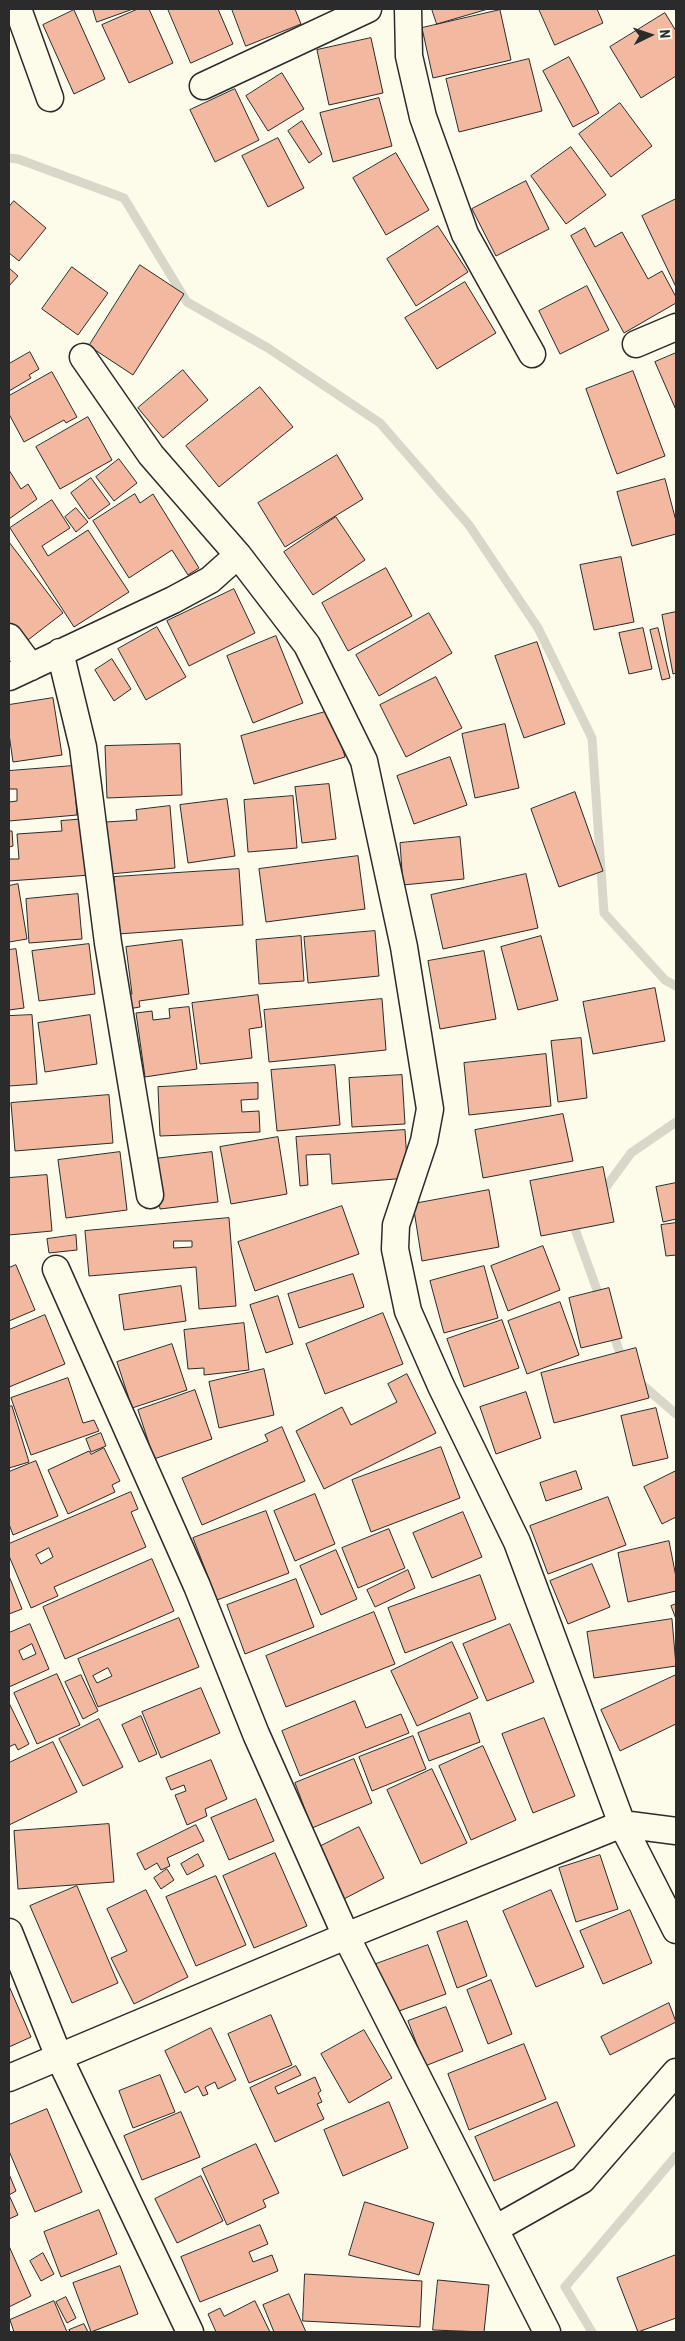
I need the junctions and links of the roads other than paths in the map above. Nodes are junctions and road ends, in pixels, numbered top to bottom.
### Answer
1 (18, 9) edge
2 (368, 9) edge
3 (408, 9) edge
4 (203, 86) dead end
5 (50, 98) dead end
6 (676, 327) edge
7 (636, 344) dead end
8 (532, 354) dead end
9 (83, 358) dead end
10 (238, 555) junction
11 (9, 637) edge
12 (60, 652) junction
13 (20, 672) edge
14 (150, 1195) dead end
15 (56, 1269) dead end
16 (622, 1824) junction
17 (676, 1831) edge
18 (676, 1930) edge
19 (9, 1932) edge
20 (346, 1936) junction
21 (58, 2057) junction
22 (676, 2072) edge
23 (9, 2078) edge
24 (495, 2229) junction
25 (190, 2332) edge
26 (547, 2332) edge

1 - 5 street
2 - 4 street
3 - 8 street
6 - 7 street
9 - 10 street
10 - 12 street
10 - 16 street
11 - 13 street
12 - 13 street
12 - 14 street
15 - 20 street
16 - 17 street
16 - 18 street
16 - 20 street
19 - 21 street
20 - 21 street
20 - 24 street
21 - 23 street
21 - 25 street
22 - 24 street
24 - 26 street

